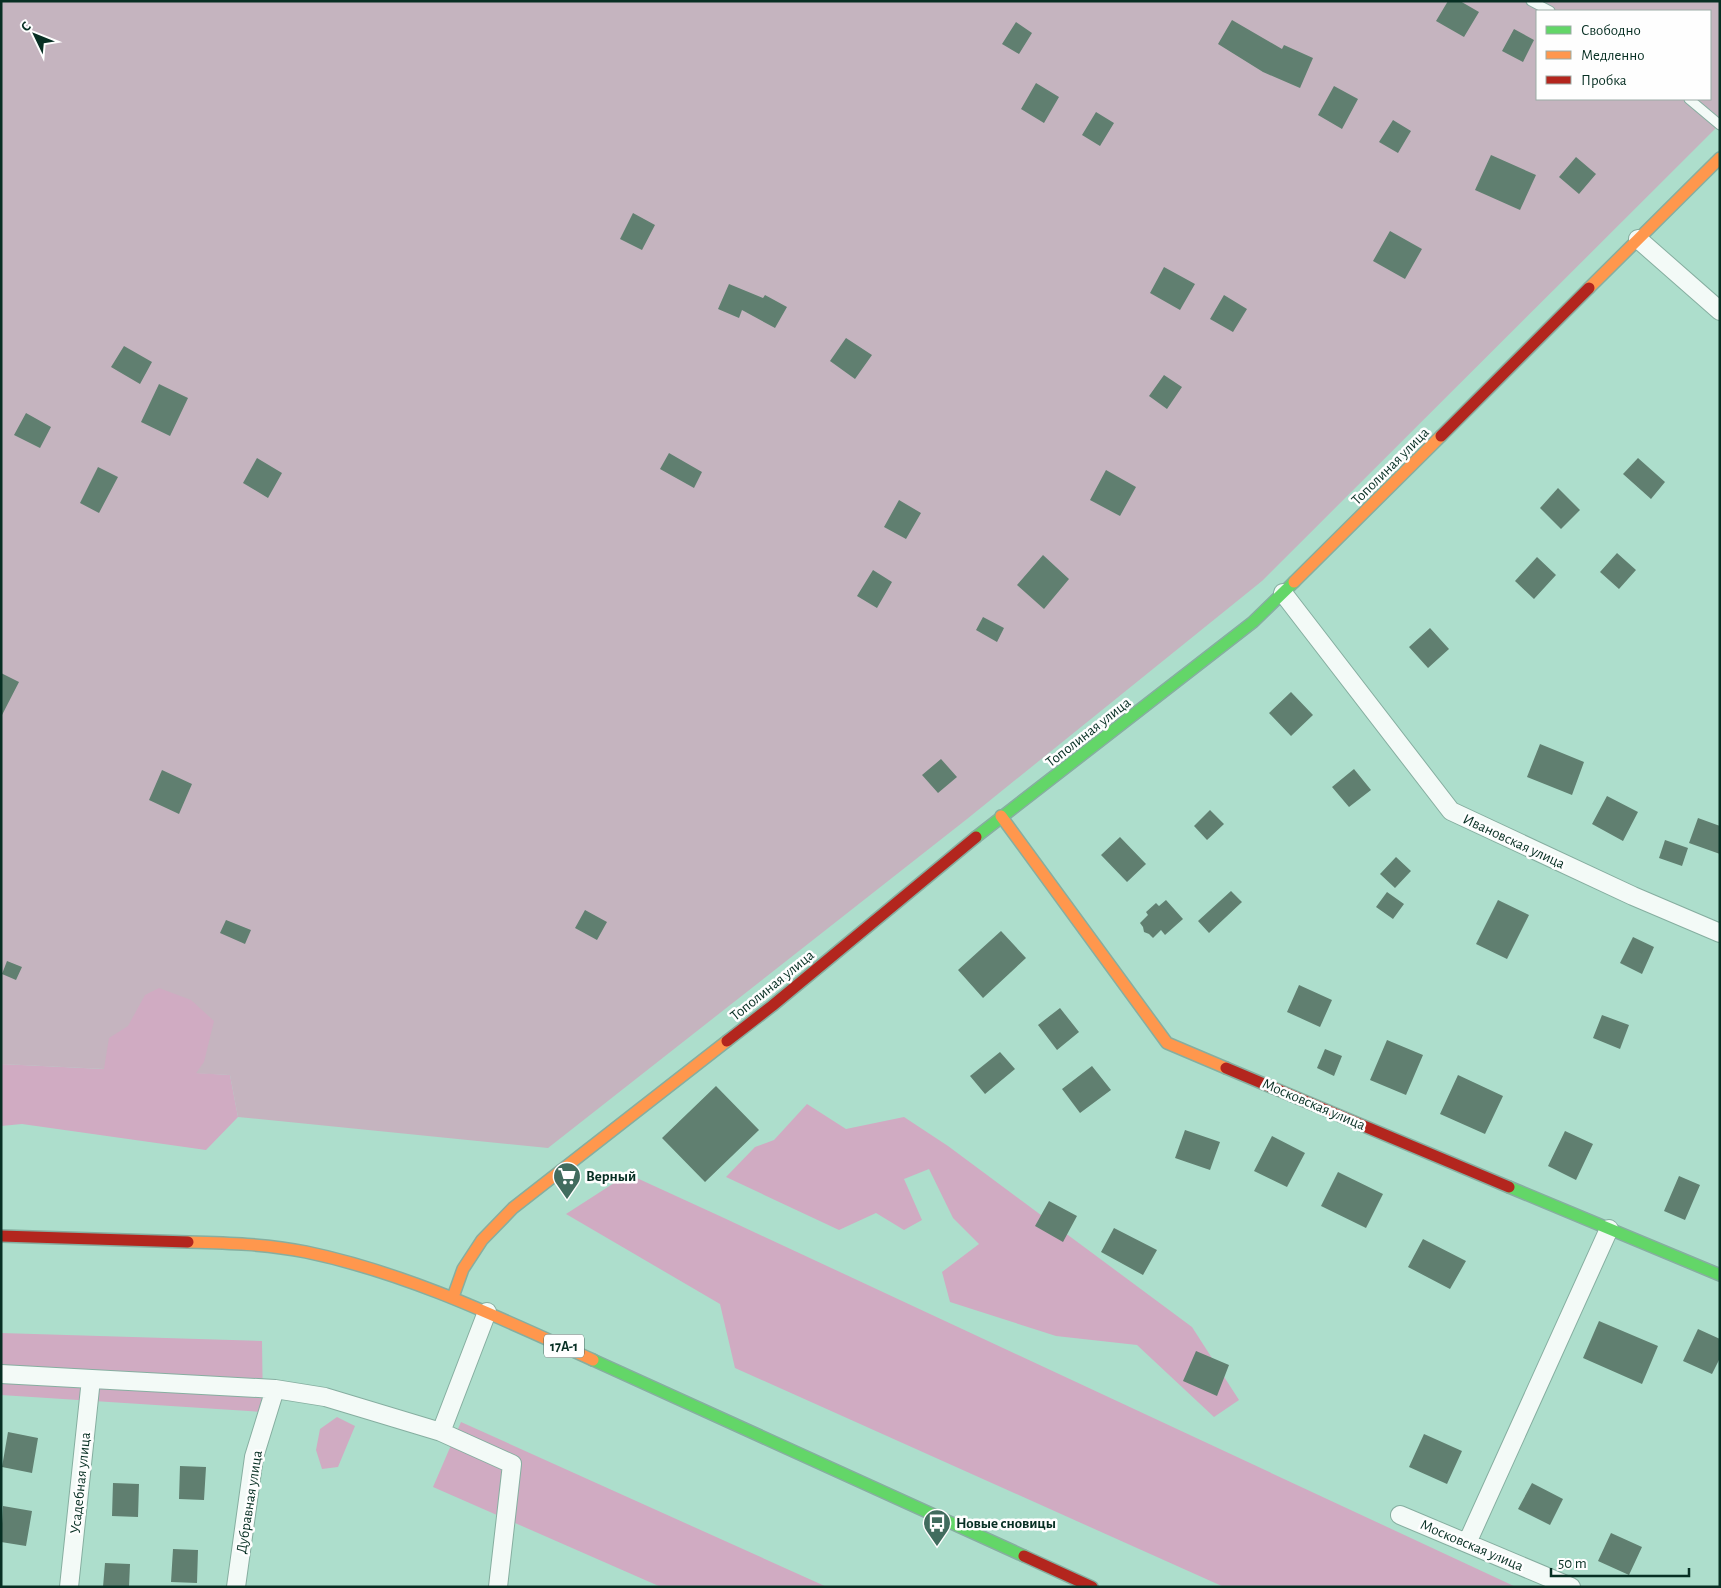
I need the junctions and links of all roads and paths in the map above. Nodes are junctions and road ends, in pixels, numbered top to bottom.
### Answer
1 (1531, 1) edge
2 (1548, 10) edge
3 (1690, 100) edge
4 (1720, 125) edge
5 (1720, 158) edge
6 (1638, 239) junction
7 (1720, 311) edge
8 (1283, 593) junction
9 (1001, 816) junction
10 (1720, 933) edge
11 (1609, 1229) junction
12 (1, 1236) edge
13 (1720, 1275) edge
14 (453, 1298) junction
15 (487, 1312) junction
16 (1, 1374) edge
17 (91, 1379) junction
18 (275, 1389) junction
19 (440, 1432) junction
20 (1400, 1515) dead end
21 (1467, 1543) junction
22 (68, 1587) edge
23 (236, 1587) edge
24 (498, 1587) edge
25 (1092, 1587) edge
26 (1571, 1587) edge

1 - 2 lane
3 - 4 lane
5 - 6 street, Тополиная улица
6 - 7 street
6 - 8 street, Тополиная улица
8 - 9 street, Тополиная улица
8 - 10 street, Ивановская улица
9 - 11 street, Московская улица
9 - 14 street, Тополиная улица
11 - 13 street, Московская улица
11 - 21 street
12 - 14 street, 17А-1
14 - 15 street, 17А-1
15 - 19 street
15 - 25 street, 17А-1
16 - 17 street
17 - 18 street
17 - 22 street, Усадебная улица
18 - 19 street
18 - 23 street, Дубравная улица
19 - 24 street
20 - 21 street, Московская улица
21 - 26 street, Московская улица

